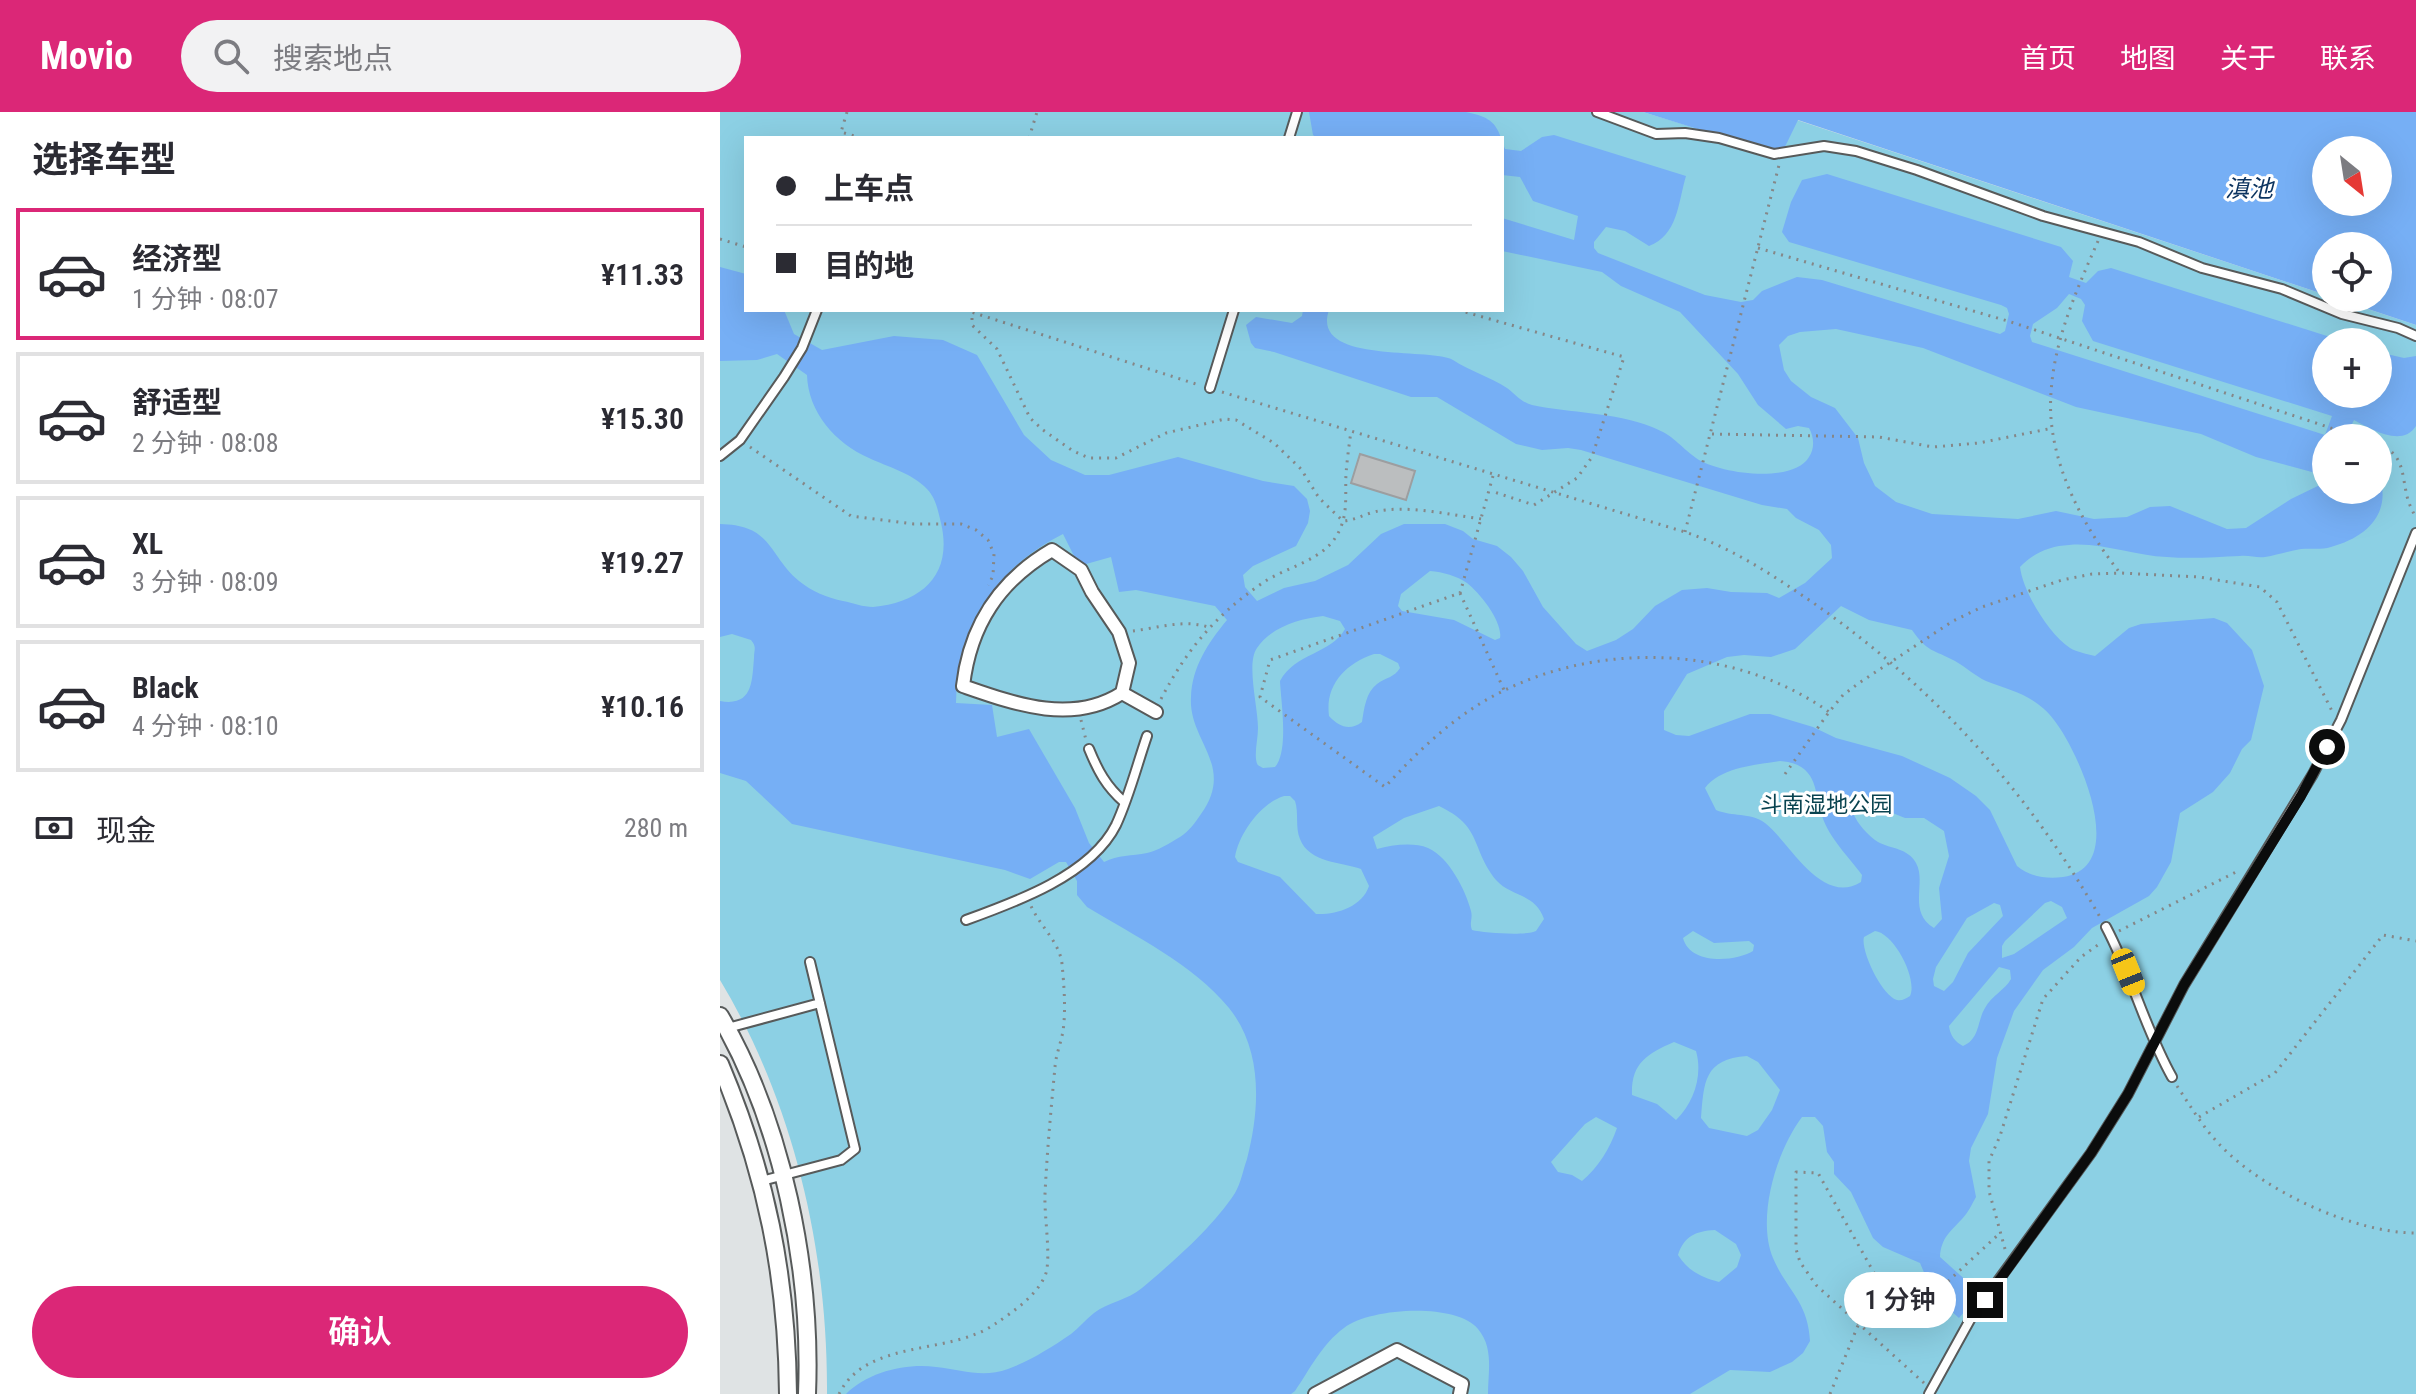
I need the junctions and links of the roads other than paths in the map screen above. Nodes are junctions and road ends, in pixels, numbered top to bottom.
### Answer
1 (1297, 112) edge
2 (1597, 112) edge
3 (1290, 136) edge
4 (816, 312) edge
5 (1233, 312) edge
6 (2416, 336) edge
7 (1210, 388) road end
8 (720, 456) edge
9 (2416, 533) edge
10 (2405, 565) junction
11 (2416, 570) edge
12 (1122, 693) junction
13 (1156, 712) road end
14 (1147, 736) dead end
15 (1089, 749) road end
16 (1124, 802) junction
17 (966, 920) dead end
18 (2108, 932) road end
19 (810, 962) dead end
20 (820, 1003) junction
21 (722, 1025) edge
22 (2154, 1042) junction
23 (720, 1064) edge
24 (2172, 1077) road end
25 (783, 1176) junction
26 (762, 1181) junction
27 (1930, 1392) edge
28 (788, 1394) edge
29 (807, 1394) edge
30 (1315, 1394) edge
31 (1460, 1394) edge

1 - 3 lane
2 - 6 lane
4 - 8 lane
5 - 7 lane
9 - 10 lane
10 - 11 lane
10 - 22 lane
12 - 12 street
12 - 13 street
14 - 16 lane
15 - 16 lane
16 - 17 lane
18 - 22 lane
19 - 20 lane
20 - 21 lane
20 - 25 lane
21 - 25 street
22 - 24 lane
22 - 27 lane
23 - 26 street
25 - 26 lane
25 - 29 street
26 - 28 street
30 - 31 street

